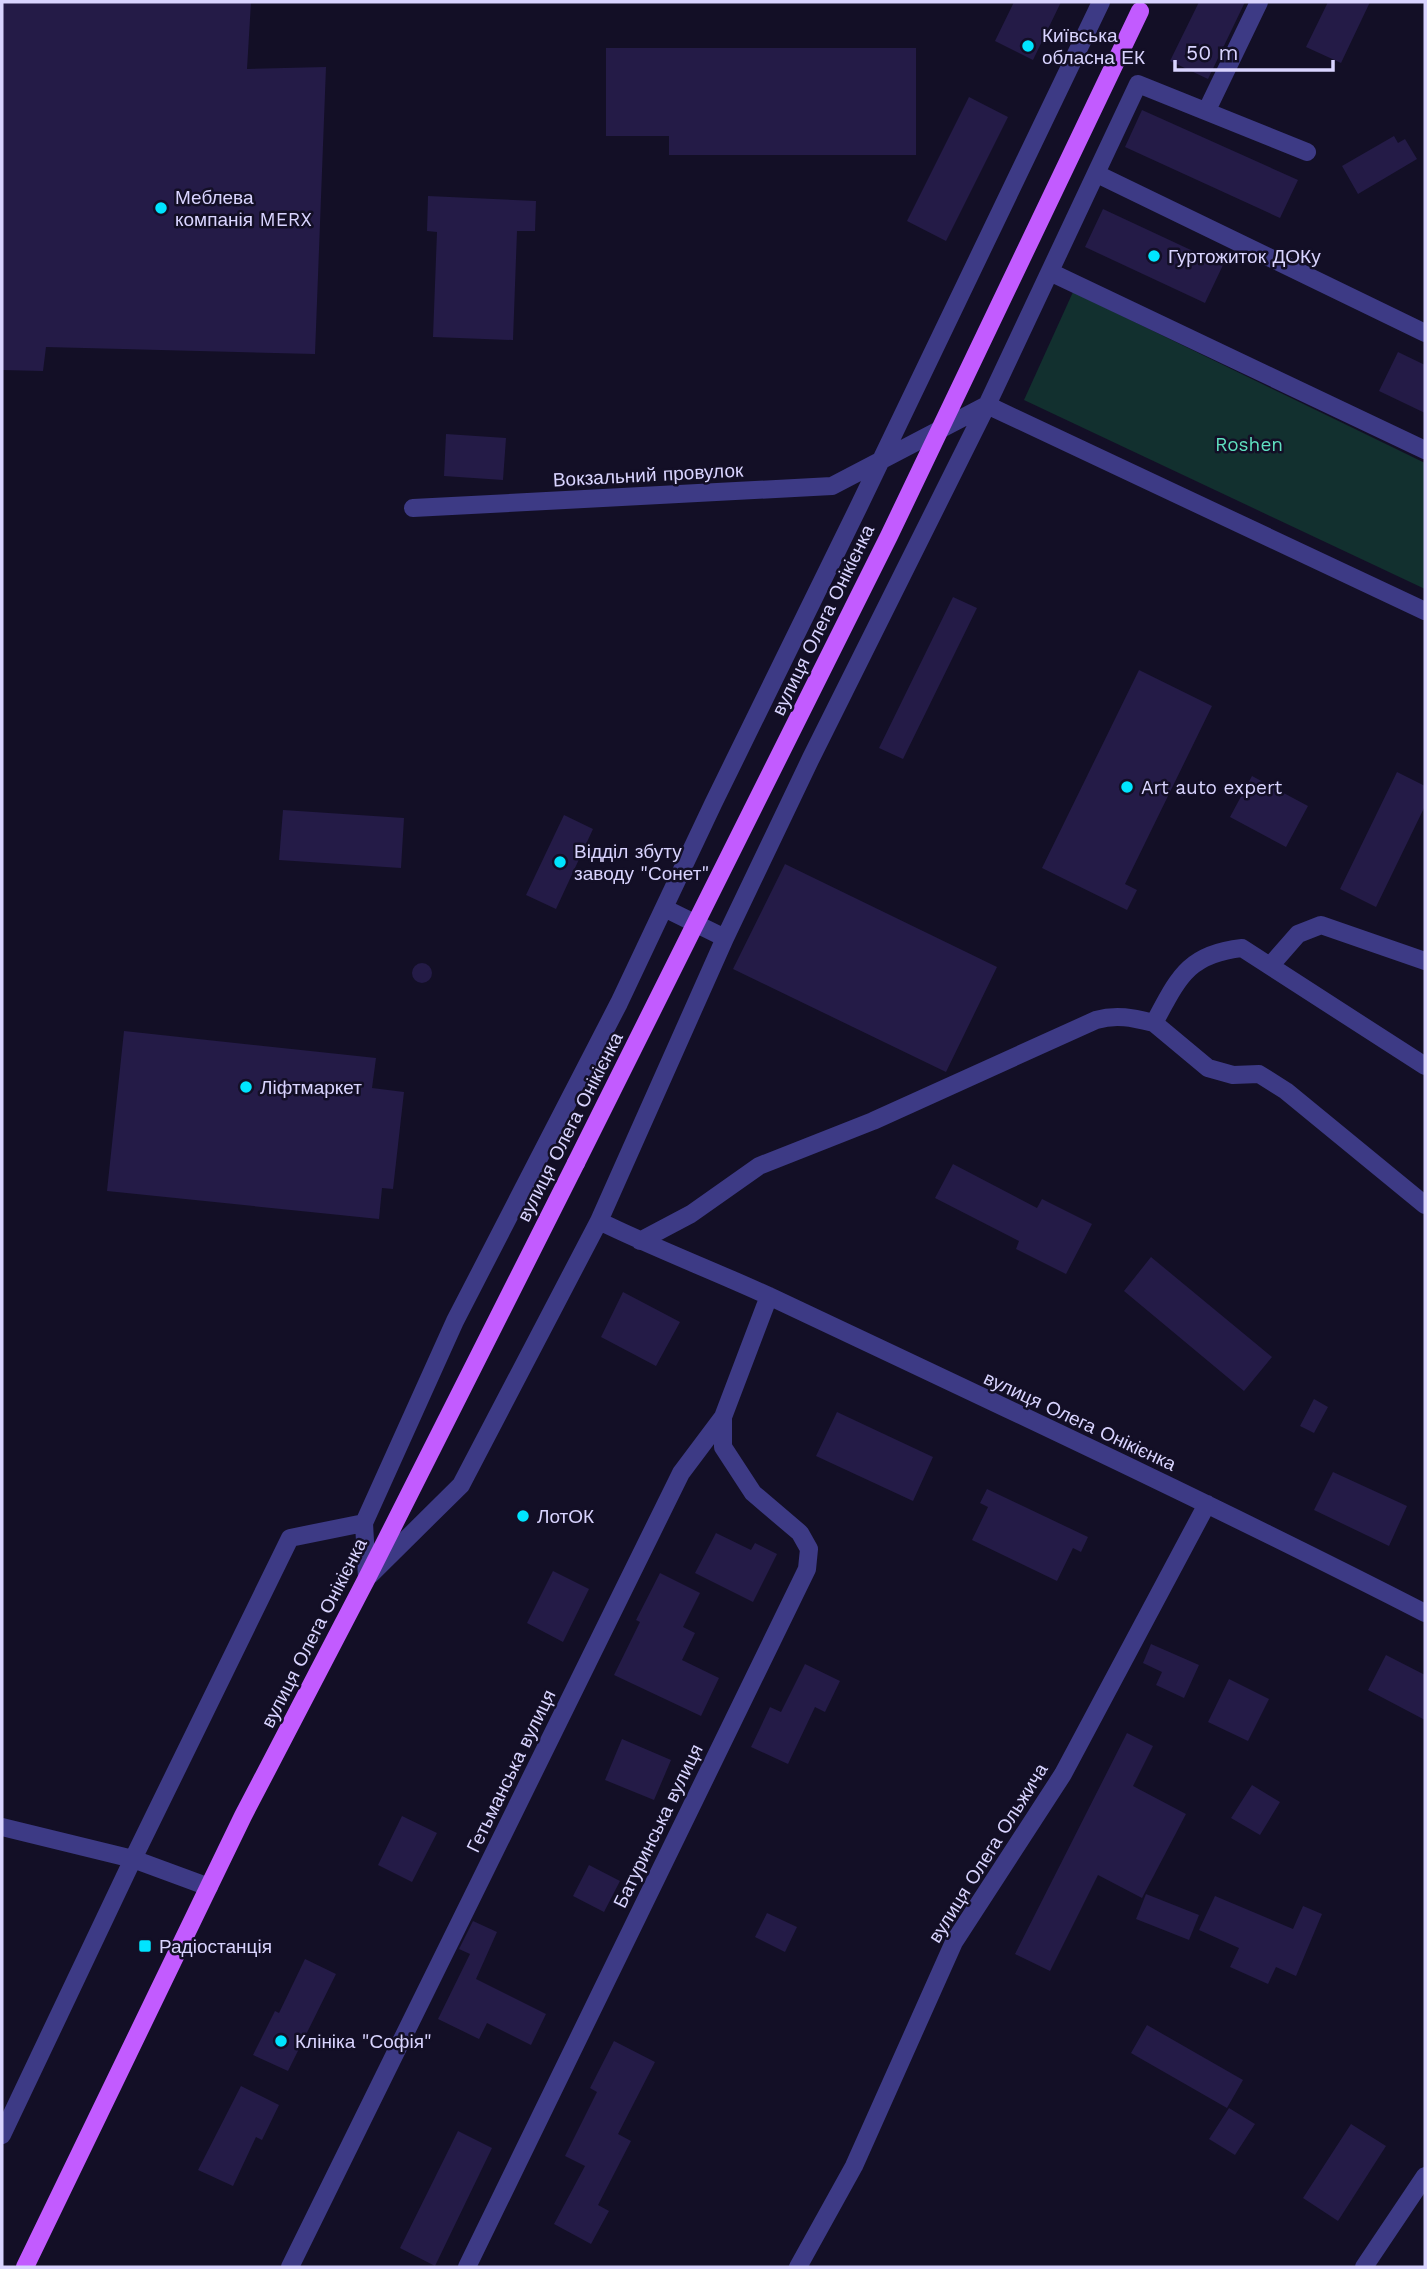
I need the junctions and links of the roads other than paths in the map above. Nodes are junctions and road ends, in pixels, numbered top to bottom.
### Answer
1 (1101, 2) edge
2 (1259, 2) edge
3 (1142, 6) edge
4 (1207, 110) junction
5 (1307, 152) dead end
6 (1097, 174) junction
7 (1050, 272) junction
8 (1425, 333) edge
9 (987, 405) junction
10 (1425, 450) edge
11 (880, 463) junction
12 (414, 508) dead end
13 (1425, 611) edge
14 (664, 908) junction
15 (725, 938) junction
16 (1425, 961) edge
17 (1270, 966) junction
18 (1154, 1023) junction
19 (1425, 1066) edge
20 (1425, 1205) edge
21 (599, 1220) junction
22 (640, 1241) junction
23 (769, 1296) junction
24 (723, 1417) junction
25 (1207, 1504) junction
26 (364, 1523) junction
27 (367, 1578) junction
28 (1425, 1613) edge
29 (2, 1827) edge
30 (132, 1859) junction
31 (209, 1887) junction
32 (2, 2135) edge
33 (1425, 2176) edge
34 (25, 2267) edge
35 (290, 2267) edge
36 (467, 2267) edge
37 (798, 2267) edge
38 (1364, 2267) edge

1 - 11 street
2 - 4 street
3 - 27 main road, вулиця Олега Онікієнка, bridge
4 - 5 street
4 - 6 street
6 - 7 street
6 - 8 street
7 - 9 street
7 - 10 street
9 - 11 street, Вокзальний провулок
9 - 13 street
9 - 15 street
11 - 12 street, Вокзальний провулок
11 - 14 street
14 - 15 street
14 - 26 street
15 - 21 street
16 - 17 street
17 - 18 street
17 - 19 street
18 - 20 street
18 - 22 street
21 - 22 street, вулиця Олега Онікієнка
21 - 27 street
22 - 23 street, вулиця Олега Онікієнка
23 - 24 street, Гетьманська вулиця
23 - 25 street, вулиця Олега Онікієнка
24 - 35 street, Гетьманська вулиця
24 - 36 street, Батуринська вулиця
25 - 28 street, вулиця Олега Онікієнка
25 - 37 street, вулиця Олега Ольжича
26 - 27 street
26 - 30 street
27 - 31 main road, вулиця Олега Онікієнка
29 - 30 street
30 - 31 street
30 - 32 street
31 - 34 main road, вулиця Олега Онікієнка
33 - 38 street

